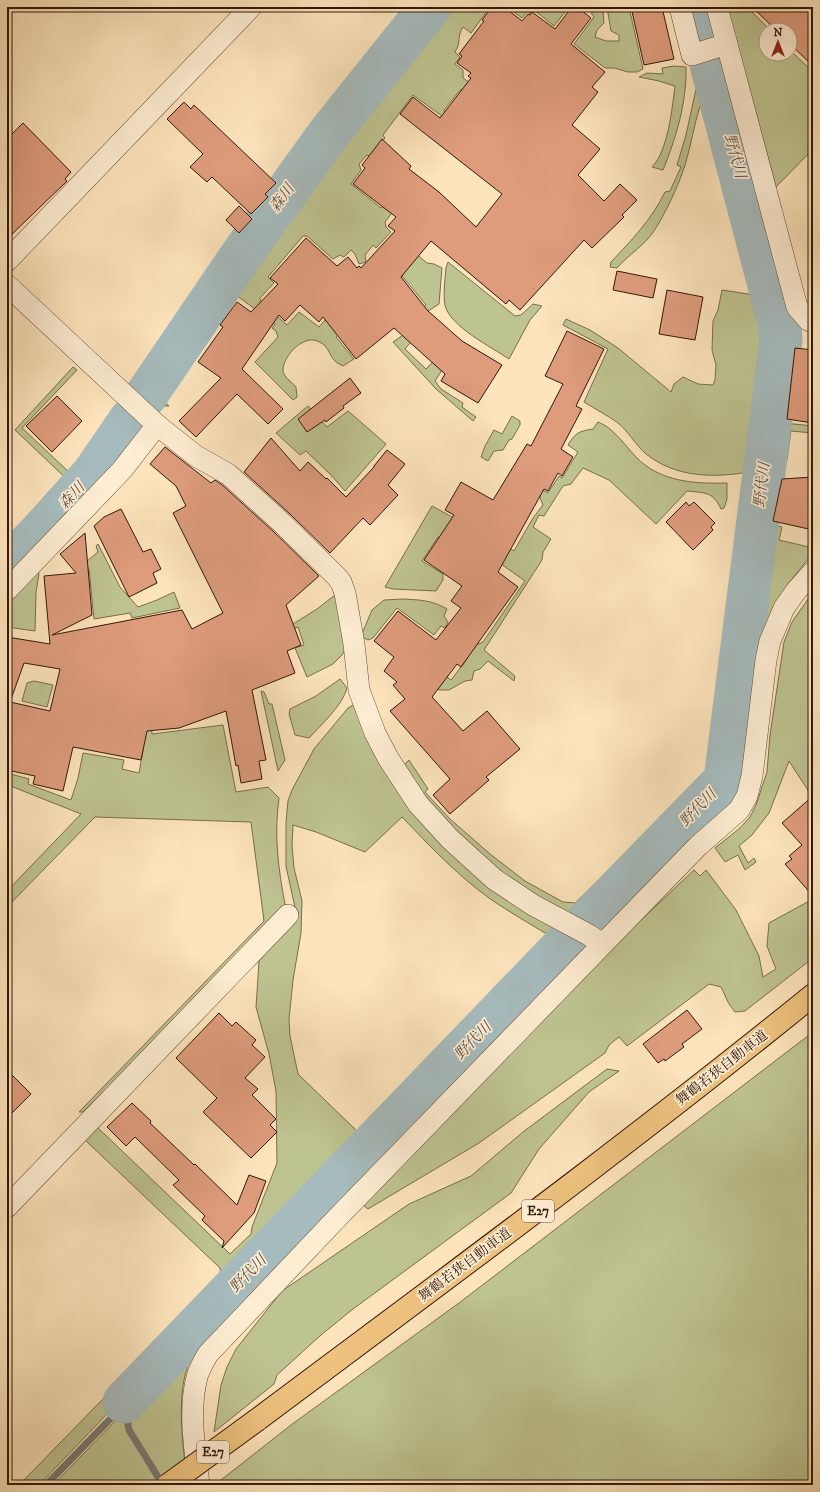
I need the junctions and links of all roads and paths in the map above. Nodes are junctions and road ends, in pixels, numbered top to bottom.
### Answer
1 (251, 7) edge
2 (680, 7) edge
3 (717, 7) edge
4 (715, 47) junction
5 (7, 260) edge
6 (7, 286) edge
7 (813, 322) edge
8 (157, 425) junction
9 (813, 572) edge
10 (7, 590) edge
11 (288, 915) dead end
12 (588, 935) junction
13 (813, 995) edge
14 (7, 1207) edge
15 (168, 1485) edge
16 (199, 1485) edge

1 - 5 street
2 - 4 street
3 - 4 street
4 - 7 street
6 - 8 street
8 - 10 street
8 - 12 street
9 - 12 street
11 - 14 street
12 - 16 street
13 - 15 highway, 舞鶴若狭自動車道 / E27, bridge

